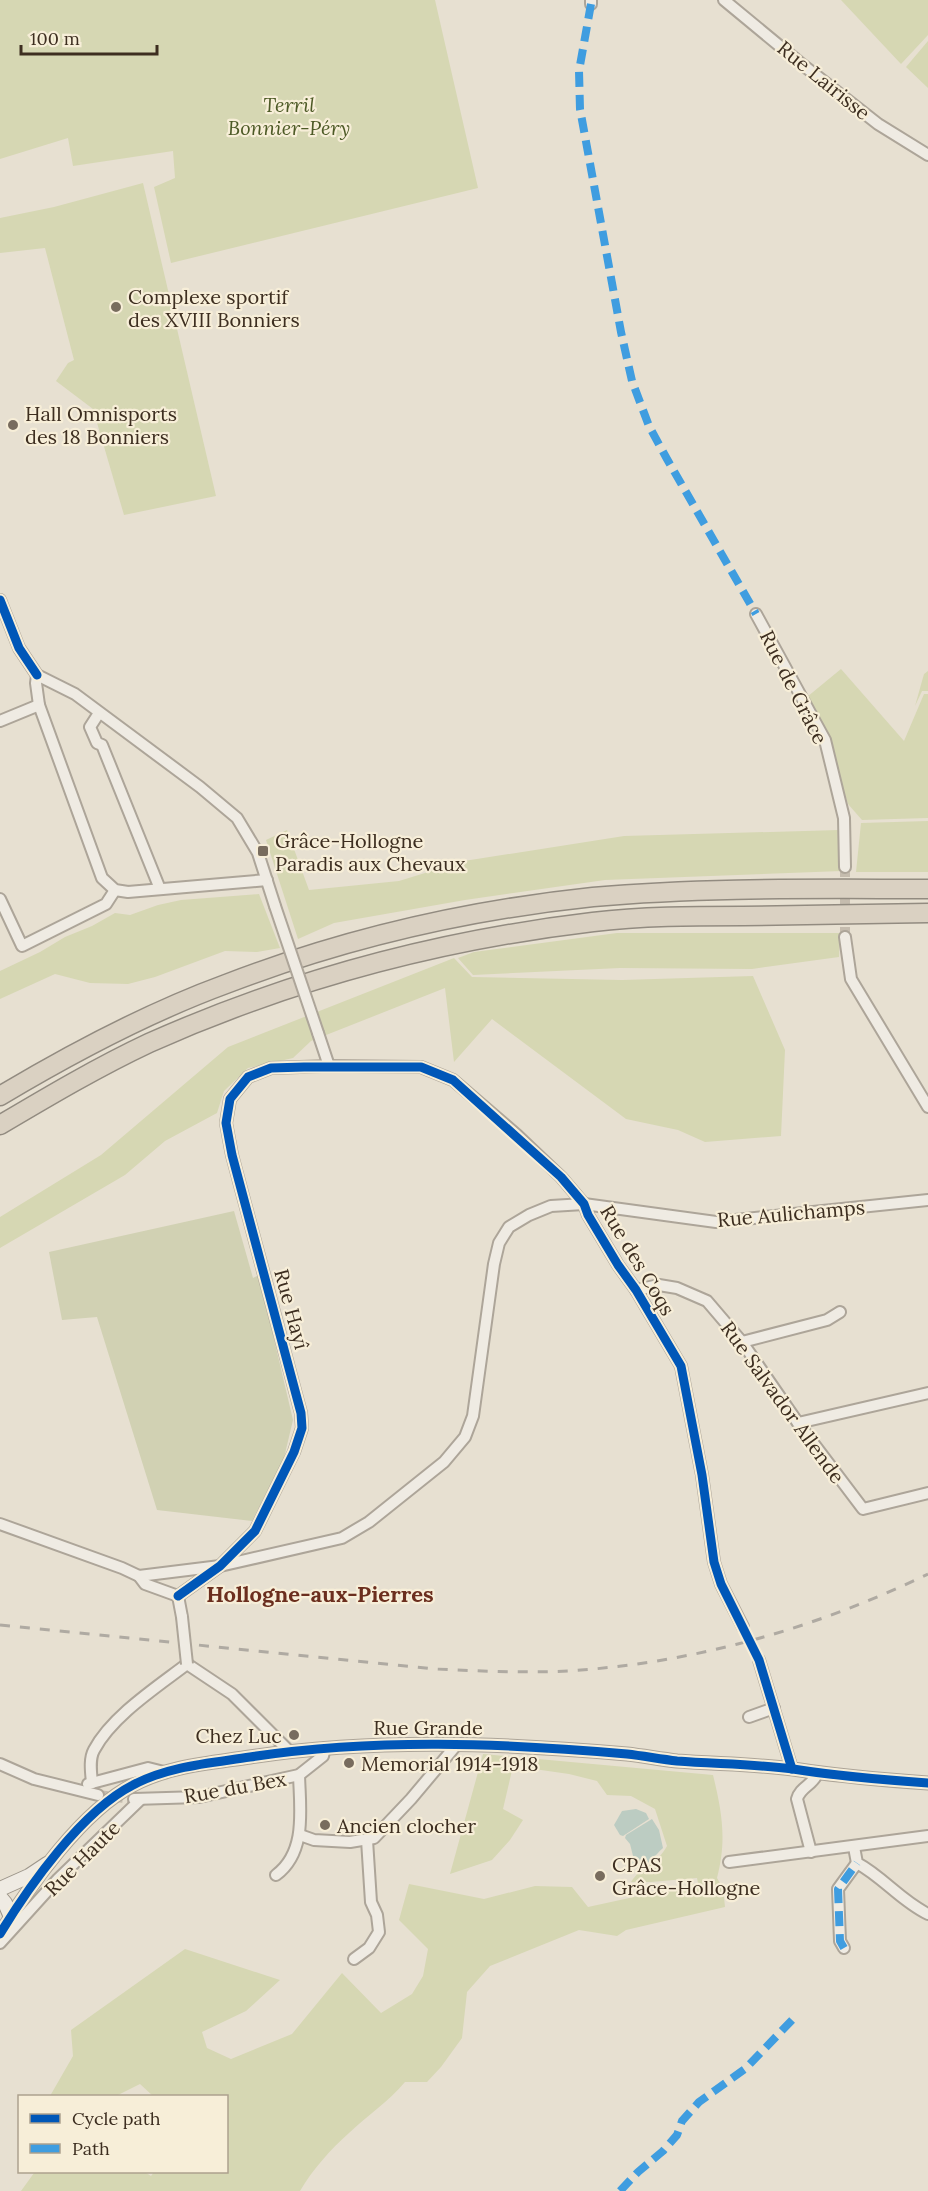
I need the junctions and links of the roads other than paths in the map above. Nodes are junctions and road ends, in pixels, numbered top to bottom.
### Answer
1 (724, 0) edge
2 (928, 155) edge
3 (0, 600) edge
4 (756, 614) dead end
5 (37, 675) junction
6 (39, 705) junction
7 (99, 713) junction
8 (0, 721) edge
9 (845, 867) tunnel mouth
10 (267, 880) junction
11 (160, 889) junction
12 (928, 889) edge
13 (115, 891) junction
14 (0, 899) edge
15 (928, 913) edge
16 (845, 937) tunnel mouth
17 (329, 1066) junction
18 (0, 1096) edge
19 (928, 1107) edge
20 (0, 1125) edge
21 (928, 1200) edge
22 (584, 1204) junction
23 (636, 1290) junction
24 (840, 1312) dead end
25 (742, 1342) junction
26 (928, 1393) edge
27 (798, 1423) junction
28 (928, 1493) edge
29 (0, 1524) edge
30 (220, 1566) junction
31 (139, 1576) junction
32 (178, 1596) junction
33 (743, 1627) tunnel mouth
34 (759, 1660) tunnel mouth
35 (187, 1664) junction
36 (774, 1708) junction
37 (749, 1717) dead end
38 (458, 1743) junction
39 (325, 1748) junction
40 (289, 1751) junction
41 (0, 1764) edge
42 (792, 1769) junction
43 (164, 1772) junction
44 (816, 1774) junction
45 (299, 1775) junction
46 (93, 1783) junction
47 (928, 1784) edge
48 (77, 1789) junction
49 (98, 1795) tunnel mouth
50 (137, 1799) joint
51 (300, 1835) junction
52 (928, 1836) edge
53 (367, 1840) junction
54 (811, 1852) junction
55 (855, 1855) junction
56 (729, 1862) dead end
57 (47, 1864) junction
58 (276, 1875) dead end
59 (0, 1889) edge
60 (0, 1897) edge
61 (928, 1914) edge
62 (11, 1917) junction
63 (0, 1934) edge
64 (0, 1943) edge
65 (844, 1948) dead end
66 (354, 1959) dead end

1 - 2 street, Rue Lairisse
3 - 5 street
4 - 9 street, Rue de Grâce
5 - 6 street
5 - 7 street
6 - 8 street
6 - 13 street
7 - 10 street
7 - 11 street
10 - 11 street
10 - 17 street, bridge
11 - 13 street
12 - 18 highway
13 - 14 street
15 - 20 highway
16 - 19 street
17 - 22 street, Rue des Coqs
17 - 30 street, Rue Hayî
21 - 22 street, Rue Aulichamps
22 - 23 street, Rue des Coqs
22 - 30 street, Rue Aulichamps
23 - 25 street, Rue Salvador Allende
23 - 33 street, Rue des Coqs
24 - 25 street
25 - 27 street, Rue Salvador Allende
26 - 27 street
27 - 28 street, Rue Salvador Allende
29 - 31 street
30 - 31 street, Rue Aulichamps
30 - 32 street, Rue Hayî
31 - 32 street
32 - 35 street, bridge
34 - 36 street
35 - 40 street
35 - 46 street
36 - 37 street
36 - 42 street
38 - 39 street, Rue Grande
38 - 42 street, Rue Grande
38 - 53 street
39 - 40 street, Rue Grande
39 - 45 street
40 - 43 street, Rue Grande
41 - 48 street
42 - 44 street, Rue Grande
43 - 46 street
43 - 57 street, Rue Grande
44 - 47 street, Rue Grande
44 - 54 street
45 - 50 street, Rue du Bex
45 - 51 street
46 - 48 street
48 - 49 street
50 - 64 street, Rue Haute
51 - 53 street
51 - 58 street
52 - 55 street
53 - 66 street
54 - 55 street
54 - 56 street
55 - 61 street
55 - 65 street
57 - 59 main road
57 - 62 street, Rue Grande
60 - 62 main road
62 - 63 street, Rue Grande

